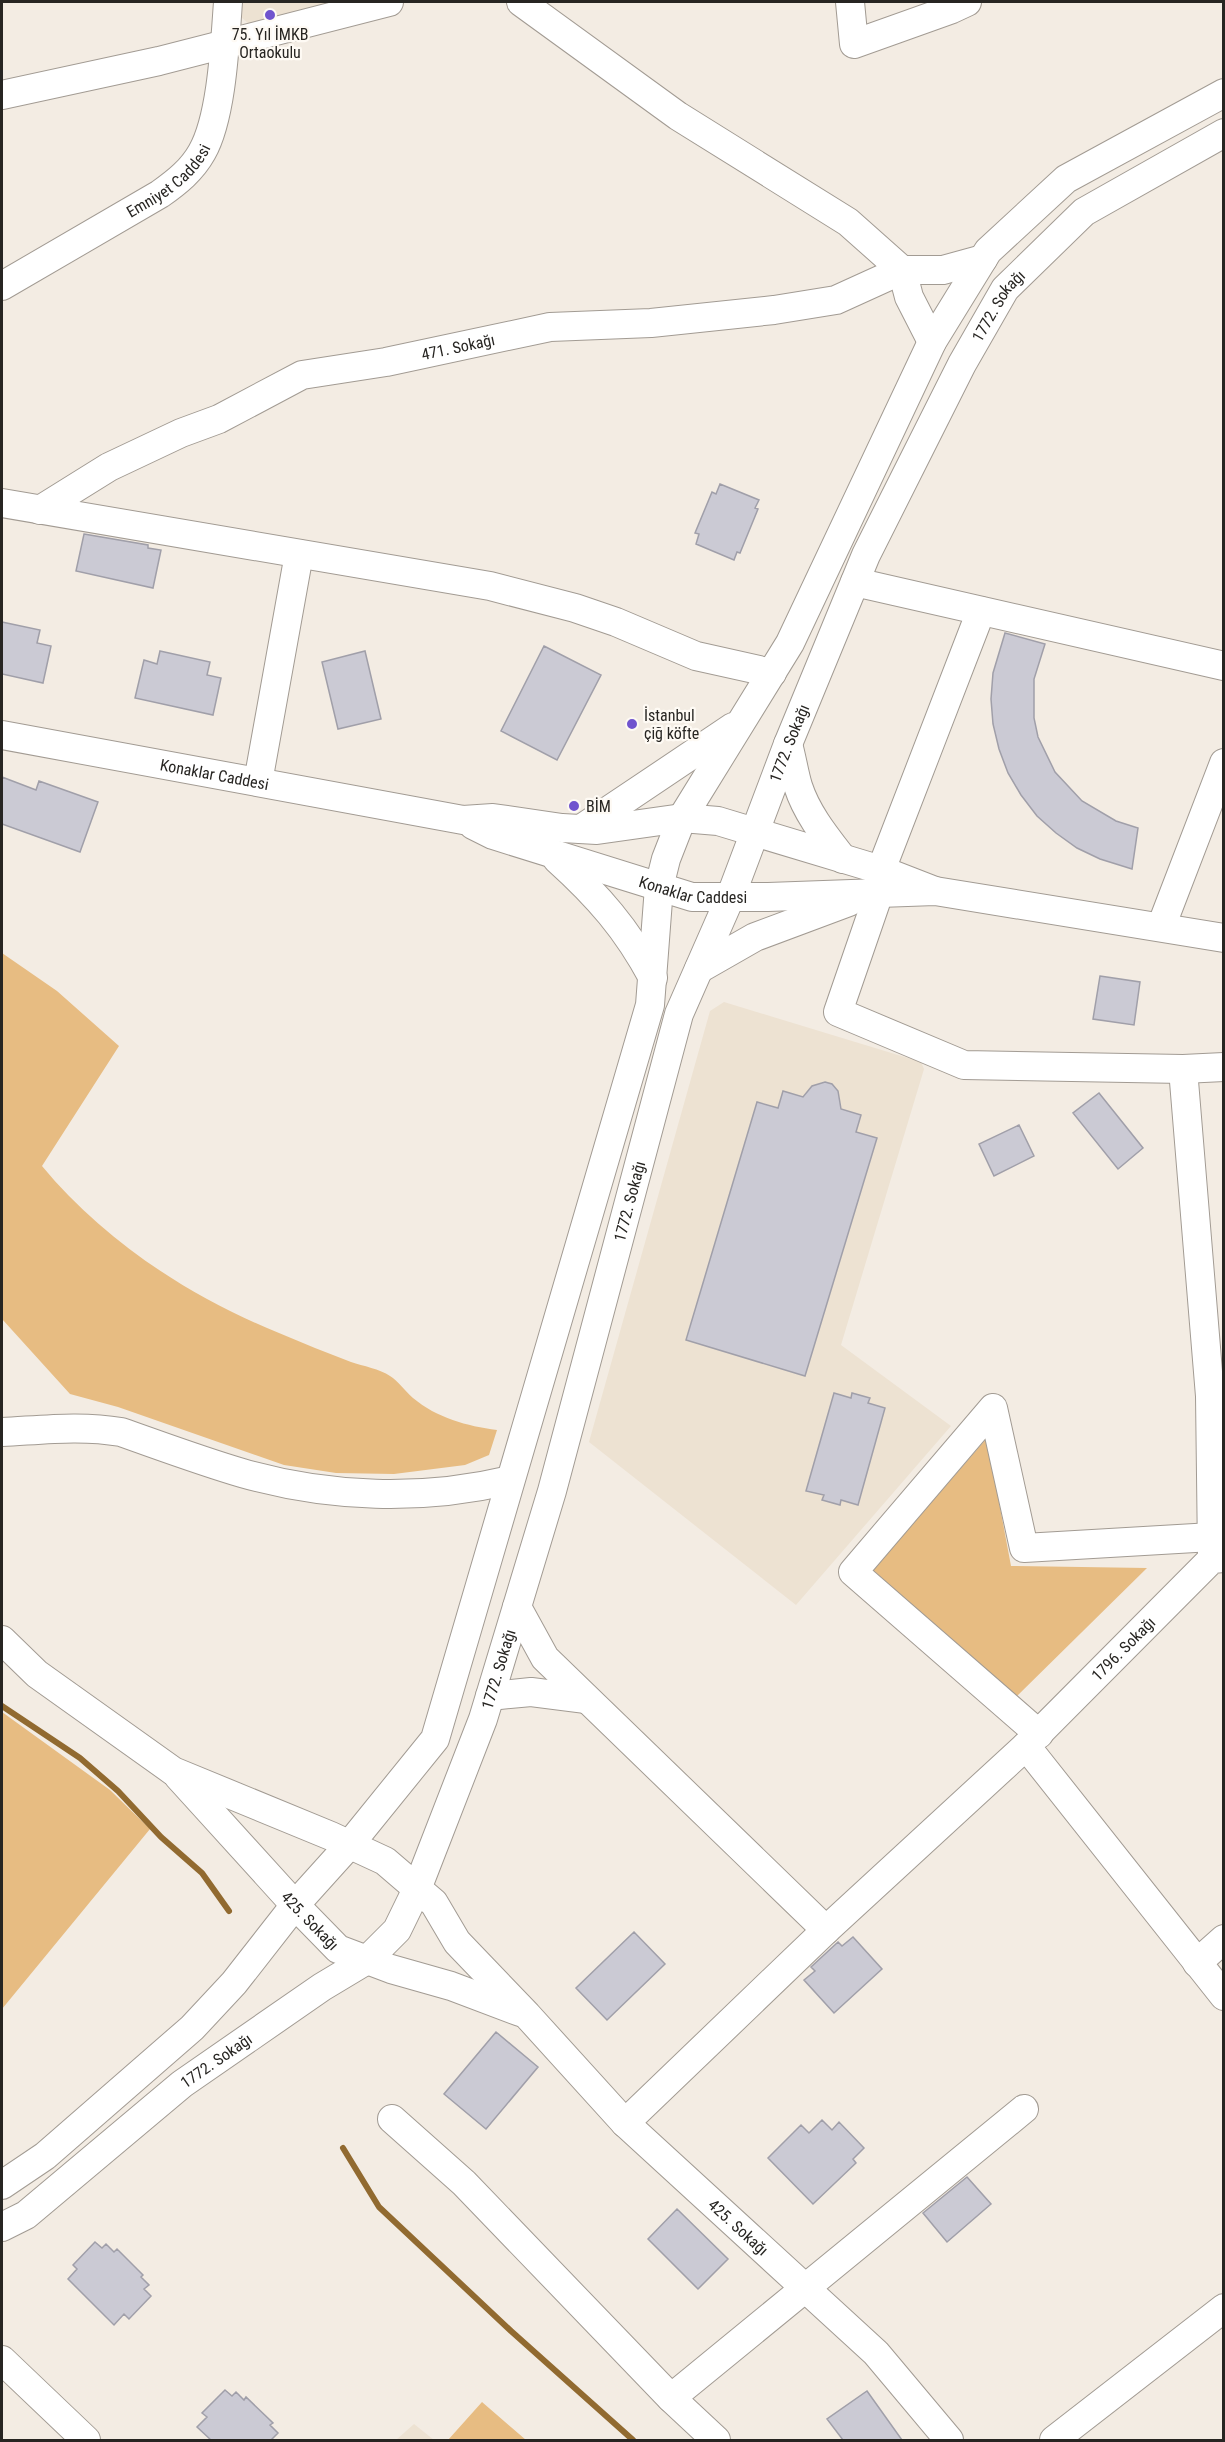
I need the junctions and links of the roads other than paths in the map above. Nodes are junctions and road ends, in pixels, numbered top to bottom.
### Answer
1 (228, 2) edge
2 (389, 2) edge
3 (521, 2) edge
4 (850, 2) edge
5 (967, 2) edge
6 (225, 44) junction
7 (1224, 93) edge
8 (2, 96) edge
9 (1224, 133) edge
10 (983, 259) junction
11 (902, 270) junction
12 (2, 286) edge
13 (932, 342) junction
14 (2, 503) edge
15 (40, 510) junction
16 (299, 554) junction
17 (855, 582) junction
18 (981, 611) junction
19 (1224, 666) edge
20 (772, 673) junction
21 (743, 721) junction
22 (2, 735) edge
23 (789, 744) junction
24 (1224, 763) edge
25 (258, 782) junction
26 (682, 818) junction
27 (463, 820) junction
28 (581, 830) junction
29 (755, 831) junction
30 (550, 854) junction
31 (843, 859) junction
32 (874, 886) junction
33 (659, 887) junction
34 (730, 898) junction
35 (1161, 927) junction
36 (1224, 938) edge
37 (699, 969) junction
38 (653, 978) junction
39 (1224, 1067) edge
40 (1183, 1069) junction
41 (1217, 1395) edge
42 (2, 1432) edge
43 (510, 1480) junction
44 (1216, 1551) edge
45 (517, 1607) junction
46 (2, 1640) edge
47 (490, 1696) junction
48 (586, 1700) junction
49 (1033, 1740) junction
50 (174, 1771) junction
51 (350, 1844) junction
52 (417, 1889) junction
53 (295, 1905) junction
54 (826, 1930) junction
55 (1224, 1940) edge
56 (367, 1960) junction
57 (1197, 1963) junction
58 (1224, 1996) edge
59 (527, 2015) junction
60 (1024, 2109) dead end
61 (392, 2119) dead end
62 (625, 2123) junction
63 (2, 2185) edge
64 (2, 2227) edge
65 (805, 2288) junction
66 (1224, 2308) edge
67 (2, 2360) edge
68 (671, 2398) junction
69 (86, 2440) edge
70 (716, 2440) edge
71 (949, 2440) edge
72 (1054, 2440) edge

1 - 6 street, Emniyet Caddesi
2 - 6 street
3 - 11 street
4 - 5 street
6 - 8 street
6 - 12 street, Emniyet Caddesi
7 - 10 street
9 - 17 street, 1772. Sokağı
10 - 11 street
10 - 13 street
11 - 13 street
11 - 15 street, 471. Sokağı
13 - 20 street
14 - 15 street
15 - 16 street
16 - 20 street
16 - 25 street
17 - 18 street
17 - 23 street, 1772. Sokağı
18 - 19 street
18 - 32 street
20 - 21 street
21 - 26 street
21 - 28 street
22 - 25 street, Konaklar Caddesi
23 - 29 street, 1772. Sokağı
23 - 31 street
24 - 35 street
25 - 27 street, Konaklar Caddesi
26 - 28 street, Konaklar Caddesi
26 - 29 street, Konaklar Caddesi
26 - 33 street
27 - 28 street, Konaklar Caddesi
27 - 30 street, Konaklar Caddesi
29 - 31 street, Konaklar Caddesi
29 - 34 street, 1772. Sokağı
30 - 33 street, Konaklar Caddesi
30 - 38 street
31 - 32 street, Konaklar Caddesi
32 - 34 street, Konaklar Caddesi
32 - 35 street, Konaklar Caddesi
32 - 37 street
32 - 40 street
33 - 34 street, Konaklar Caddesi
33 - 38 street
34 - 37 street, 1772. Sokağı
35 - 36 street, Konaklar Caddesi
37 - 45 street, 1772. Sokağı
38 - 43 street
39 - 40 street
40 - 41 street
41 - 44 street
42 - 43 street
43 - 51 street
44 - 49 street, 1796. Sokağı
44 - 49 street
45 - 47 street, 1772. Sokağı
45 - 48 street
46 - 50 street, 425. Sokağı
47 - 48 street
47 - 52 street, 1772. Sokağı
48 - 54 street
49 - 54 street, 1796. Sokağı
49 - 57 street
50 - 51 street, 425. Sokağı
50 - 53 street, 425. Sokağı
51 - 52 street, 425. Sokağı
51 - 53 street
52 - 56 street, 1772. Sokağı
52 - 59 street, 425. Sokağı
53 - 56 street, 425. Sokağı
53 - 63 street
54 - 62 street, 1796. Sokağı
55 - 57 street
56 - 59 street, 425. Sokağı
56 - 64 street, 1772. Sokağı
57 - 58 street
59 - 62 street, 425. Sokağı
60 - 65 street
61 - 68 street
62 - 65 street, 425. Sokağı
65 - 68 street
65 - 71 street, 425. Sokağı
66 - 72 street
67 - 69 street
68 - 70 street

